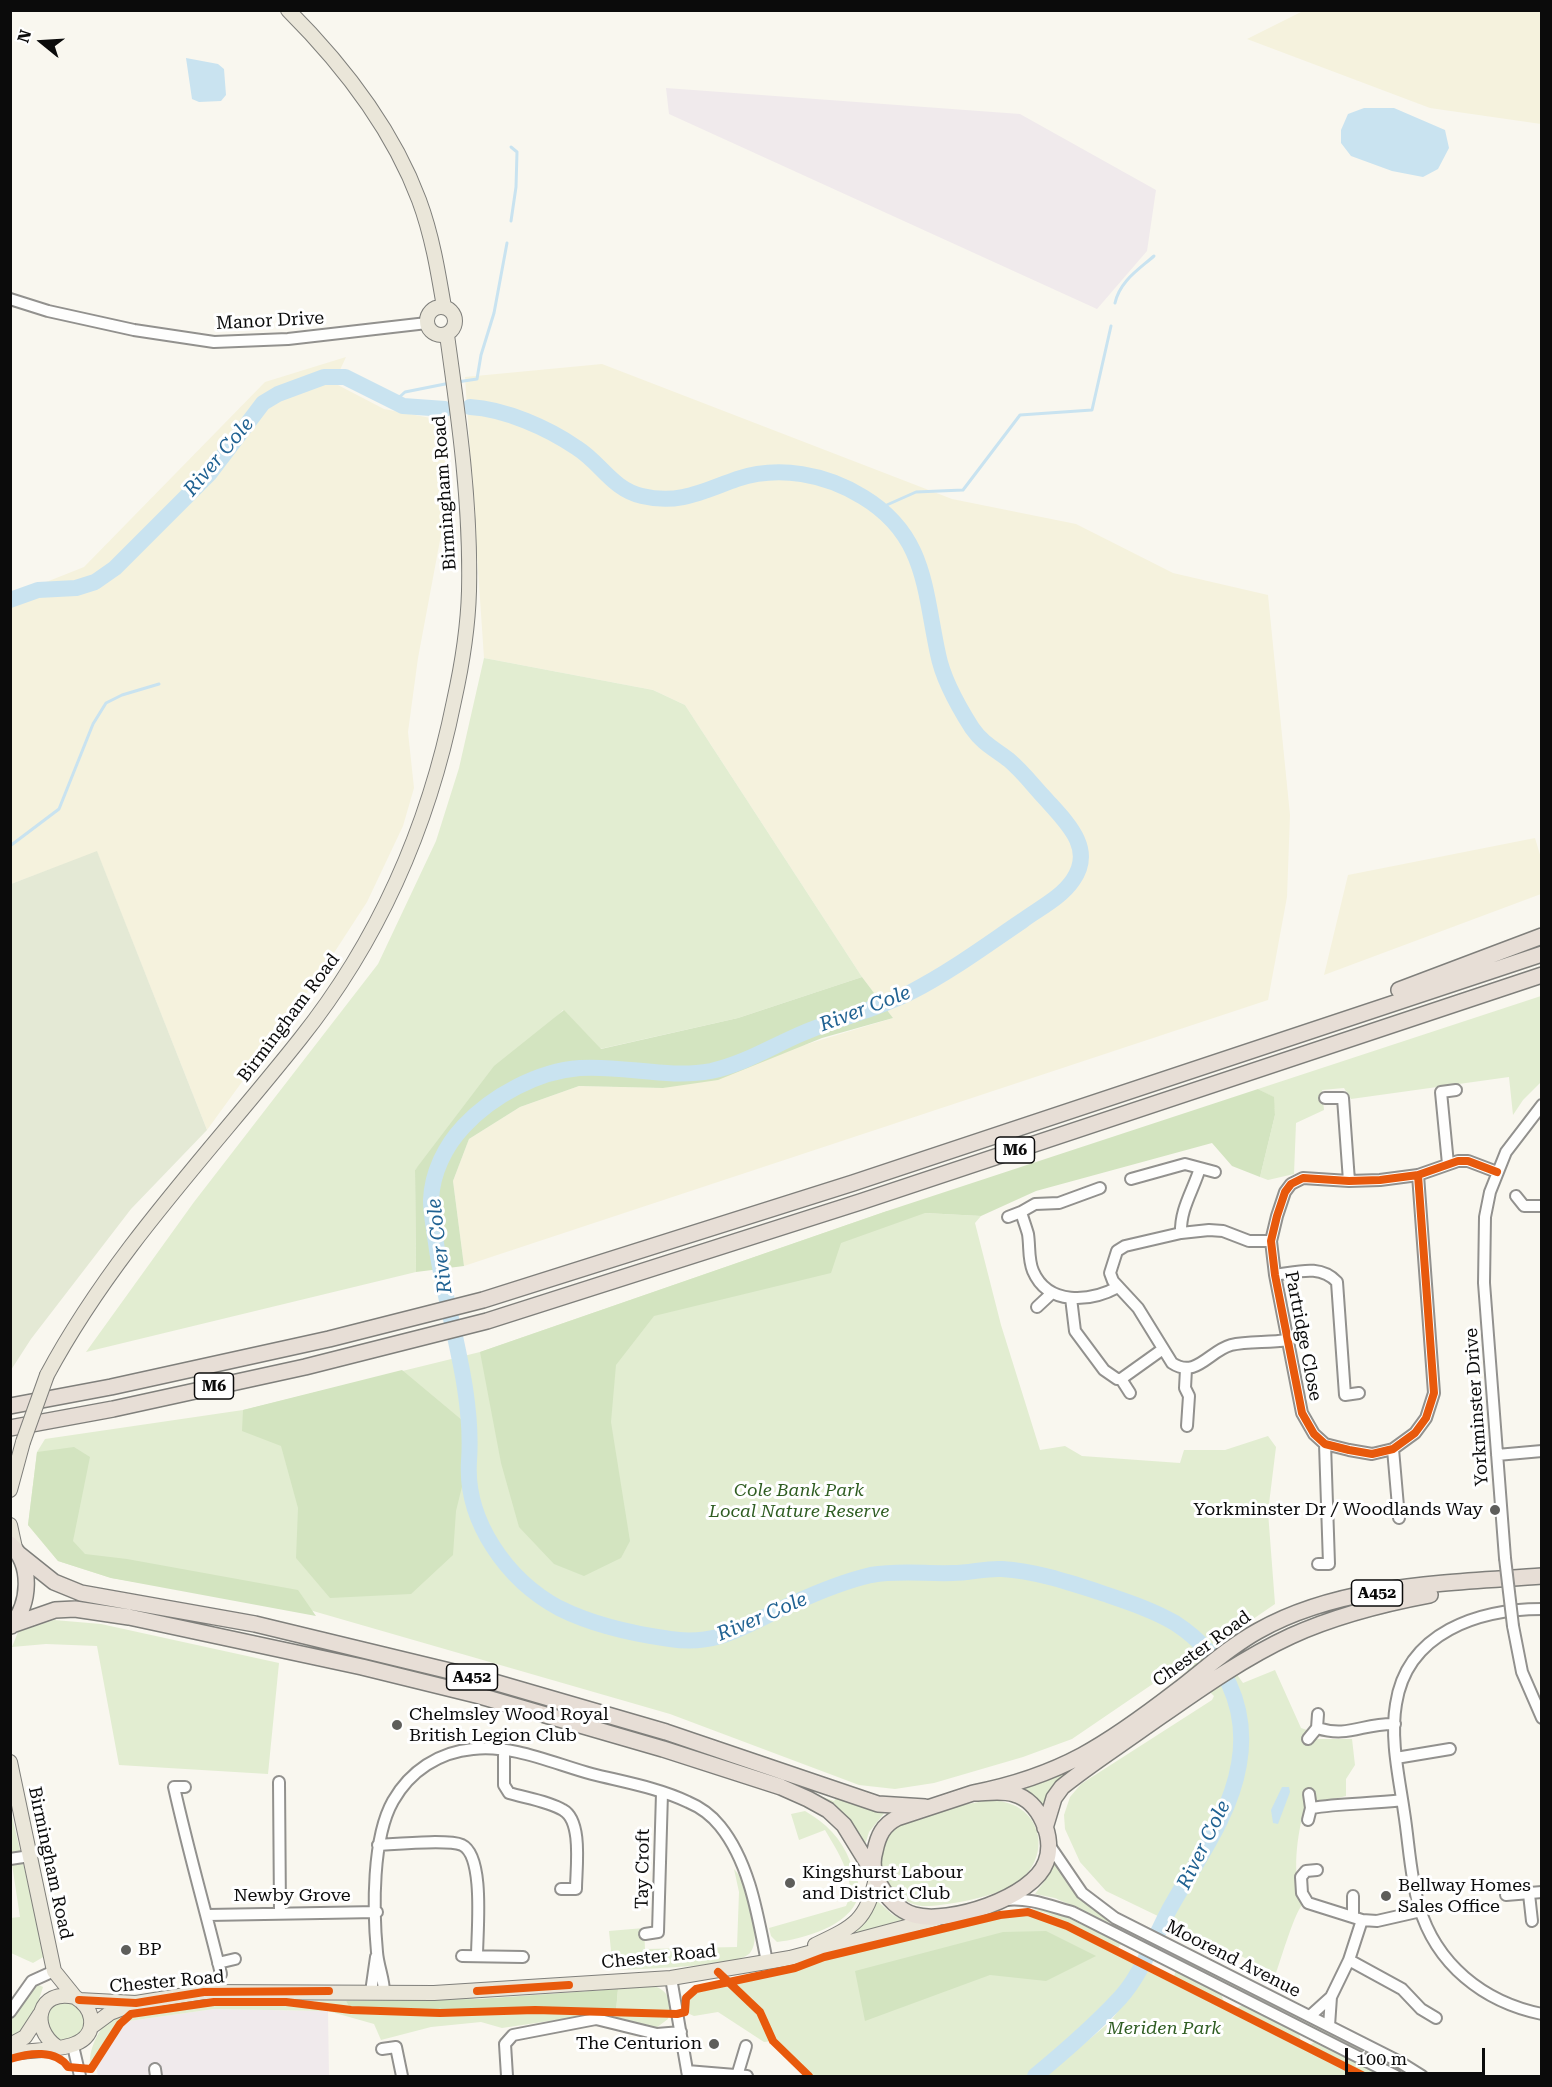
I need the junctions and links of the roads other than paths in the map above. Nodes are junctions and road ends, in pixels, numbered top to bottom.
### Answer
1 (288, 10) edge
2 (10, 299) edge
3 (444, 307) junction
4 (427, 323) junction
5 (447, 335) junction
6 (1542, 936) edge
7 (1542, 954) edge
8 (1542, 975) edge
9 (1323, 1025) junction
10 (1456, 1090) dead end
11 (1325, 1098) dead end
12 (1542, 1105) edge
13 (1449, 1164) junction
14 (1200, 1168) junction
15 (1215, 1172) dead end
16 (1497, 1172) junction
17 (1418, 1175) junction
18 (1131, 1179) dead end
19 (1349, 1181) junction
20 (1100, 1188) dead end
21 (1516, 1196) dead end
22 (1542, 1206) edge
23 (1021, 1212) junction
24 (1008, 1217) dead end
25 (1181, 1233) junction
26 (1271, 1241) junction
27 (1275, 1275) junction
28 (1118, 1287) junction
29 (1052, 1293) junction
30 (1071, 1298) junction
31 (1037, 1307) dead end
32 (1287, 1340) junction
33 (1163, 1349) junction
34 (1186, 1369) junction
35 (1121, 1379) junction
36 (1359, 1393) dead end
37 (1130, 1394) dead end
38 (10, 1406) edge
39 (1187, 1426) dead end
40 (10, 1428) edge
41 (1325, 1444) junction
42 (1393, 1449) junction
43 (1542, 1450) edge
44 (17, 1455) edge
45 (1497, 1455) junction
46 (10, 1490) edge
47 (1399, 1518) dead end
48 (10, 1525) edge
49 (15, 1549) edge
50 (1318, 1564) dead end
51 (1542, 1576) edge
52 (1542, 1585) edge
53 (1542, 1609) edge
54 (11, 1626) edge
55 (1189, 1688) junction
56 (1318, 1714) dead end
57 (1542, 1718) edge
58 (1395, 1724) junction
59 (1317, 1728) junction
60 (1308, 1739) dead end
61 (1450, 1749) dead end
62 (504, 1750) junction
63 (1396, 1758) junction
64 (11, 1765) edge
65 (279, 1782) dead end
66 (185, 1786) dead end
67 (662, 1793) junction
68 (973, 1793) junction
69 (1309, 1794) dead end
70 (1402, 1800) junction
71 (925, 1808) junction
72 (1045, 1828) junction
73 (378, 1845) junction
74 (1050, 1846) junction
75 (30, 1856) junction
76 (10, 1859) edge
77 (1317, 1870) dead end
78 (874, 1875) junction
79 (561, 1889) dead end
80 (1542, 1892) edge
81 (1528, 1894) junction
82 (1506, 1895) dead end
83 (1353, 1896) dead end
84 (999, 1901) junction
85 (1421, 1911) junction
86 (280, 1912) junction
87 (376, 1912) junction
88 (208, 1915) junction
89 (939, 1918) junction
90 (1358, 1919) junction
91 (1532, 1921) dead end
92 (645, 1934) dead end
93 (462, 1956) dead end
94 (477, 1956) junction
95 (523, 1958) dead end
96 (790, 1958) junction
97 (235, 1959) dead end
98 (1349, 1960) junction
99 (767, 1962) junction
100 (218, 1963) junction
101 (54, 1971) junction
102 (221, 1974) dead end
103 (671, 1978) junction
104 (377, 1992) junction
105 (1331, 1997) junction
106 (77, 1998) junction
107 (136, 2003) junction
108 (44, 2007) junction
109 (10, 2012) edge
110 (1542, 2014) edge
111 (1310, 2016) junction
112 (1436, 2018) dead end
113 (1329, 2026) junction
114 (90, 2027) junction
115 (681, 2032) junction
116 (10, 2045) edge
117 (73, 2046) junction
118 (746, 2046) dead end
119 (57, 2047) junction
120 (382, 2049) dead end
121 (10, 2054) edge
122 (688, 2074) edge
123 (80, 2076) edge
124 (402, 2076) edge
125 (507, 2076) edge
126 (742, 2076) edge
127 (1396, 2076) edge
128 (1422, 2076) edge

1 - 3 main road
2 - 4 street, Manor Drive
3 - 4 main road
3 - 5 main road
4 - 5 main road
5 - 44 main road, Birmingham Road, bridge
6 - 9 highway, M6
7 - 9 highway, M6
8 - 40 highway, M6
9 - 38 highway, M6
10 - 13 street
11 - 19 street
12 - 16 street, Yorkminster Drive
13 - 16 street
13 - 17 street
14 - 15 street
14 - 18 street
14 - 25 street
16 - 45 street, Yorkminster Drive
17 - 19 street
17 - 42 street
19 - 26 street, Partridge Close
20 - 23 street
21 - 22 street
23 - 24 street
23 - 29 street
25 - 26 street
25 - 28 street
26 - 27 street, Partridge Close
27 - 32 street, Partridge Close
27 - 36 street
28 - 30 street
28 - 33 street
29 - 30 street
29 - 31 street
30 - 35 street
32 - 34 street
32 - 41 street, Partridge Close
33 - 34 street
33 - 35 street
34 - 39 street
35 - 37 street
41 - 42 street
41 - 50 street
42 - 47 street
43 - 45 street
44 - 46 main road, Birmingham Road
45 - 57 street, Yorkminster Drive, bridge
48 - 49 main road
49 - 54 highway, A452
49 - 71 highway, A452
51 - 55 highway, Chester Road / A452
52 - 55 highway, Chester Road / A452
53 - 58 street
54 - 78 highway, A452
55 - 68 highway, Chester Road / A452
55 - 72 highway, Chester Road / A452
56 - 59 street
58 - 59 street
58 - 63 street
59 - 60 street
61 - 63 street
62 - 67 street
62 - 73 street
62 - 79 street
63 - 70 street
64 - 75 main road, Birmingham Road
65 - 86 street
66 - 88 street, Newby Grove
67 - 92 street, Tay Croft
67 - 99 street
68 - 71 highway, A452
68 - 72 highway, A452
69 - 70 street
70 - 85 street
71 - 78 highway, A452
72 - 74 highway, A452
73 - 87 street
73 - 94 street
74 - 84 highway, A452
74 - 111 street, Moorend Avenue
75 - 76 street
75 - 101 main road, Birmingham Road
77 - 90 street
78 - 89 highway, A452
78 - 96 main road, Chester Road
80 - 81 street
81 - 82 street
81 - 91 street
83 - 90 street
84 - 89 highway, A452
84 - 127 street, Moorend Avenue
85 - 90 street
85 - 110 street
86 - 87 street, Newby Grove
86 - 88 street, Newby Grove
87 - 104 street
88 - 100 street, Newby Grove
89 - 96 main road, Chester Road
90 - 98 street
93 - 94 street
94 - 95 street
96 - 99 main road, Chester Road
97 - 100 street
98 - 105 street
98 - 112 street
99 - 103 main road, Chester Road
100 - 102 street, Newby Grove
101 - 106 main road, Birmingham Road
101 - 108 main road, Birmingham Road
101 - 109 street
103 - 104 main road, Chester Road
103 - 115 street
104 - 107 main road, Chester Road
105 - 111 street
105 - 113 street
106 - 107 main road, Chester Road
106 - 108 main road
106 - 114 main road
107 - 114 main road, Chester Road
108 - 116 main road
108 - 119 main road
111 - 113 street, Moorend Avenue
113 - 128 street, Moorend Avenue
114 - 117 main road
115 - 122 street
115 - 125 street
117 - 119 main road
117 - 123 street
118 - 126 street
119 - 121 main road
120 - 124 street
122 - 126 street

